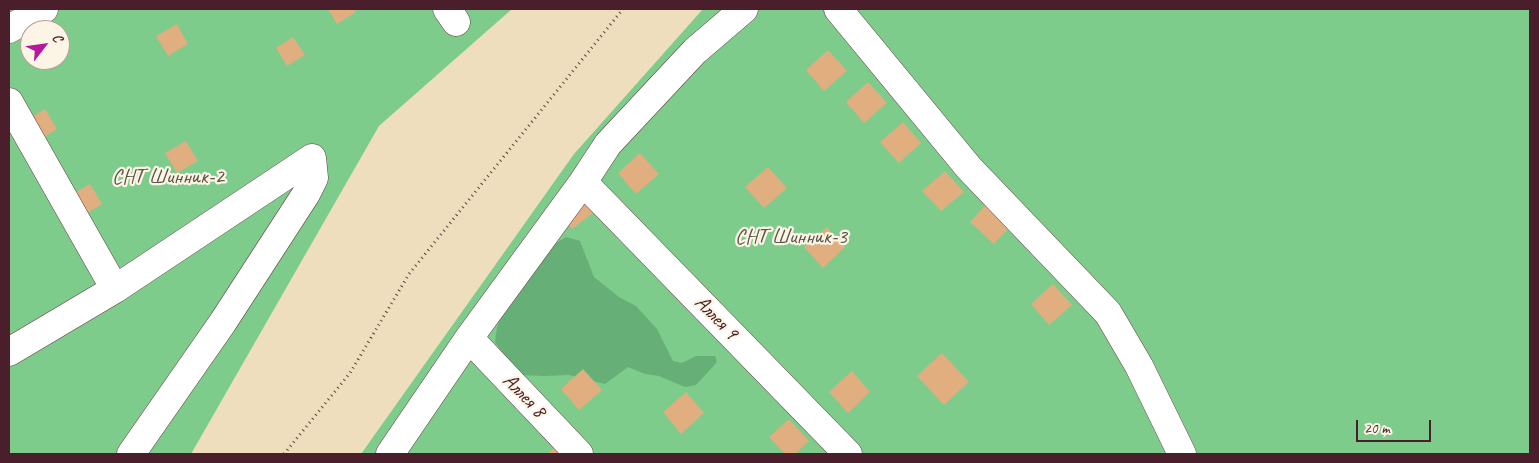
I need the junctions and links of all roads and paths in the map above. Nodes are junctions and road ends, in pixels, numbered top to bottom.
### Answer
1 (44, 9) edge
2 (622, 9) edge
3 (744, 9) edge
4 (838, 9) edge
5 (9, 29) edge
6 (9, 102) edge
7 (583, 182) junction
8 (115, 289) junction
9 (468, 338) junction
10 (9, 352) edge
11 (131, 454) edge
12 (284, 454) edge
13 (390, 454) edge
14 (579, 454) edge
15 (848, 454) edge
16 (1182, 454) edge

1 - 5 street
2 - 12 path
3 - 7 street
4 - 16 street
6 - 8 street
7 - 9 street
7 - 15 street, Аллея 9
8 - 10 street
8 - 11 street
9 - 13 street
9 - 14 street, Аллея 8

